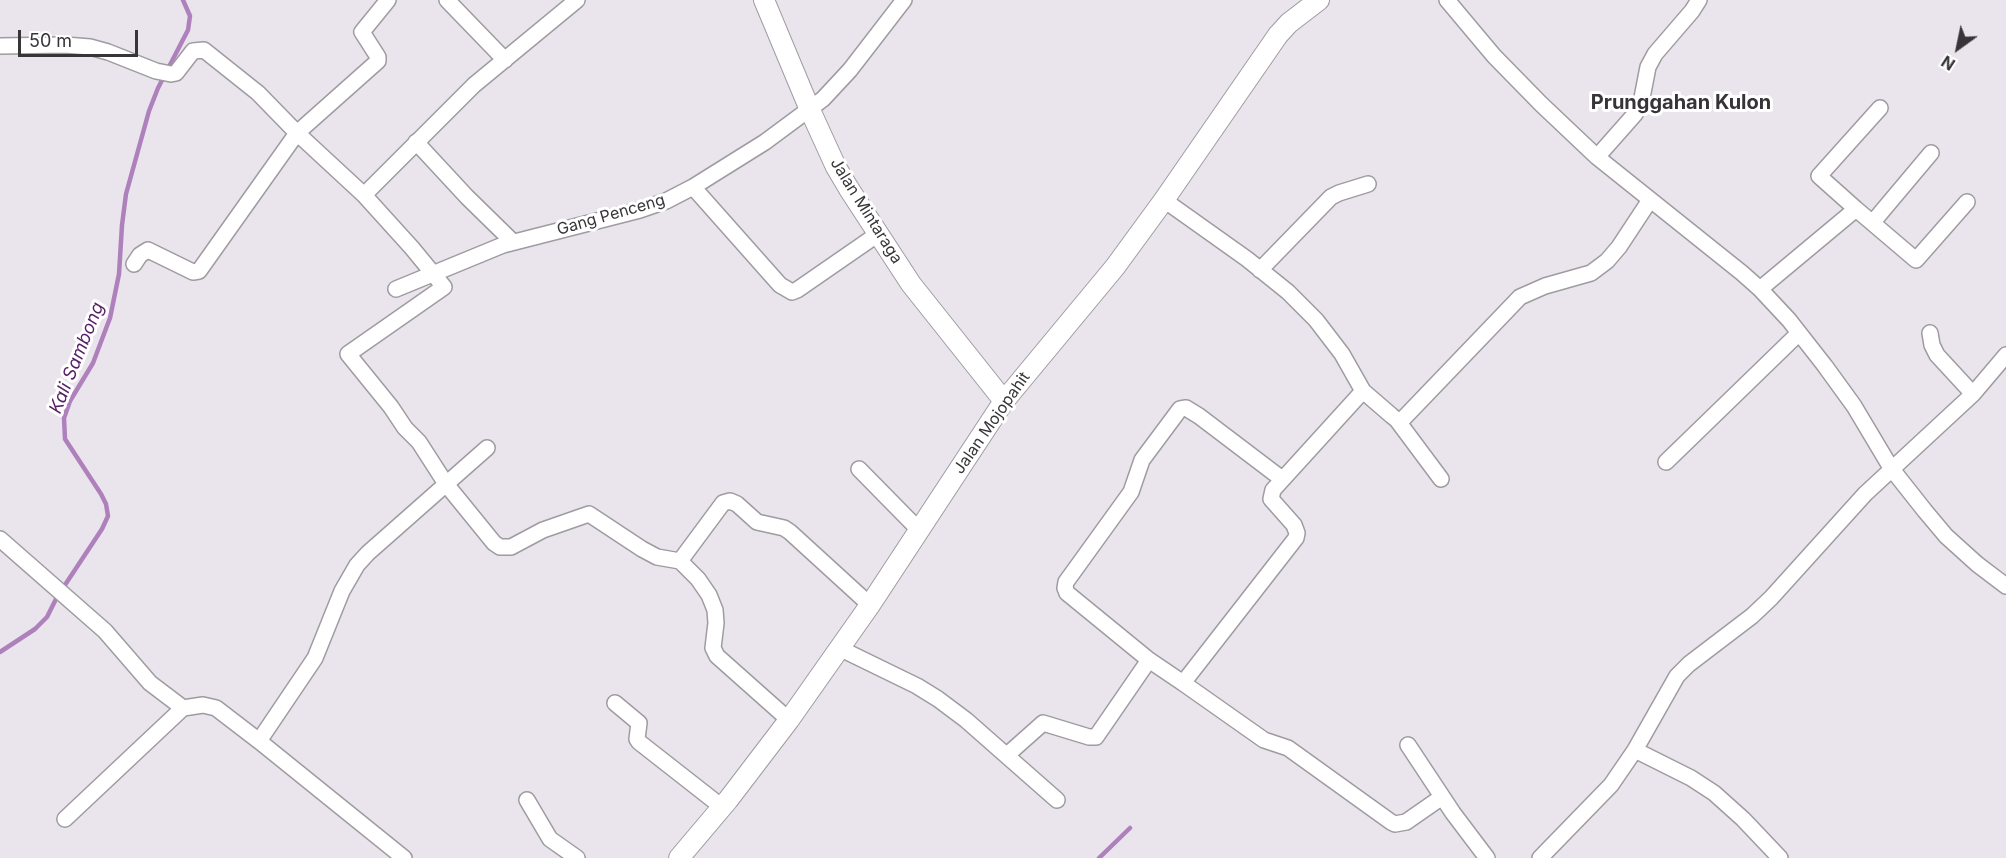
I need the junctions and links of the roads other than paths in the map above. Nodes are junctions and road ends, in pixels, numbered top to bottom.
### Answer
1 (388, 0) edge
2 (447, 0) edge
3 (577, 0) edge
4 (764, 0) edge
5 (904, 0) edge
6 (1319, 0) edge
7 (1447, 0) edge
8 (1699, 0) edge
9 (0, 46) edge
10 (505, 60) junction
11 (1880, 108) dead end
12 (810, 110) junction
13 (297, 133) junction
14 (416, 142) junction
15 (1931, 153) dead end
16 (1597, 158) junction
17 (1368, 184) dead end
18 (693, 188) junction
19 (364, 195) junction
20 (1164, 200) junction
21 (1650, 200) junction
22 (1967, 202) dead end
23 (1856, 209) junction
24 (1873, 222) junction
25 (878, 234) junction
26 (513, 242) junction
27 (134, 264) dead end
28 (1260, 270) junction
29 (396, 289) dead end
30 (1760, 289) junction
31 (1799, 333) junction
32 (1930, 333) dead end
33 (2006, 355) edge
34 (1363, 391) junction
35 (1973, 394) junction
36 (1004, 401) junction
37 (1397, 420) junction
38 (487, 448) dead end
39 (1666, 462) dead end
40 (1891, 468) junction
41 (859, 469) dead end
42 (1441, 479) dead end
43 (1282, 480) junction
44 (447, 484) junction
45 (920, 530) junction
46 (0, 539) edge
47 (680, 561) junction
48 (2006, 586) edge
49 (870, 604) junction
50 (839, 648) junction
51 (1149, 660) junction
52 (1183, 683) junction
53 (615, 703) dead end
54 (183, 708) junction
55 (789, 720) junction
56 (259, 741) junction
57 (1408, 745) dead end
58 (1635, 750) junction
59 (1007, 755) junction
60 (1442, 797) junction
61 (527, 800) dead end
62 (1057, 800) dead end
63 (722, 807) junction
64 (65, 819) dead end
65 (404, 858) edge
66 (577, 858) edge
67 (679, 858) edge
68 (1487, 858) edge
69 (1542, 858) edge
70 (1780, 858) edge

1 - 13 street
2 - 10 street
3 - 10 street
4 - 12 street, Jalan Mintaraga
5 - 12 street, Gang Penceng
6 - 20 street, Jalan Mojopahit
7 - 16 street
8 - 16 street
9 - 13 street
10 - 14 street
11 - 23 street
12 - 18 street, Gang Penceng
12 - 25 street, Jalan Mintaraga
13 - 19 street
13 - 27 street
14 - 19 street
14 - 26 street
15 - 24 street
16 - 21 street
17 - 28 street
18 - 25 street
18 - 26 street, Gang Penceng
19 - 44 street
20 - 28 street
20 - 36 street, Jalan Mojopahit
21 - 30 street
21 - 37 street
22 - 24 street
23 - 24 street
23 - 30 street
25 - 36 street, Jalan Mintaraga
26 - 29 street, Gang Penceng
28 - 34 street
30 - 31 street
31 - 39 street
31 - 40 street
32 - 35 street
33 - 35 street
34 - 37 street
34 - 43 street
35 - 40 street
36 - 45 street, Jalan Mojopahit
37 - 42 street
38 - 44 street
40 - 48 street
40 - 58 street
41 - 45 street
43 - 51 street
43 - 52 street
44 - 47 street
44 - 56 street
45 - 49 street, Jalan Mojopahit
46 - 54 street
47 - 49 street
47 - 55 street
49 - 50 street, Jalan Mojopahit
50 - 55 street, Jalan Mojopahit
50 - 59 street
51 - 52 street
51 - 59 street
52 - 60 street
53 - 63 street
54 - 56 street
54 - 64 street
55 - 63 street, Jalan Mojopahit
56 - 65 street
57 - 60 street
58 - 69 street
58 - 70 street
59 - 62 street
60 - 68 street
61 - 66 street
63 - 67 street, Jalan Mojopahit

